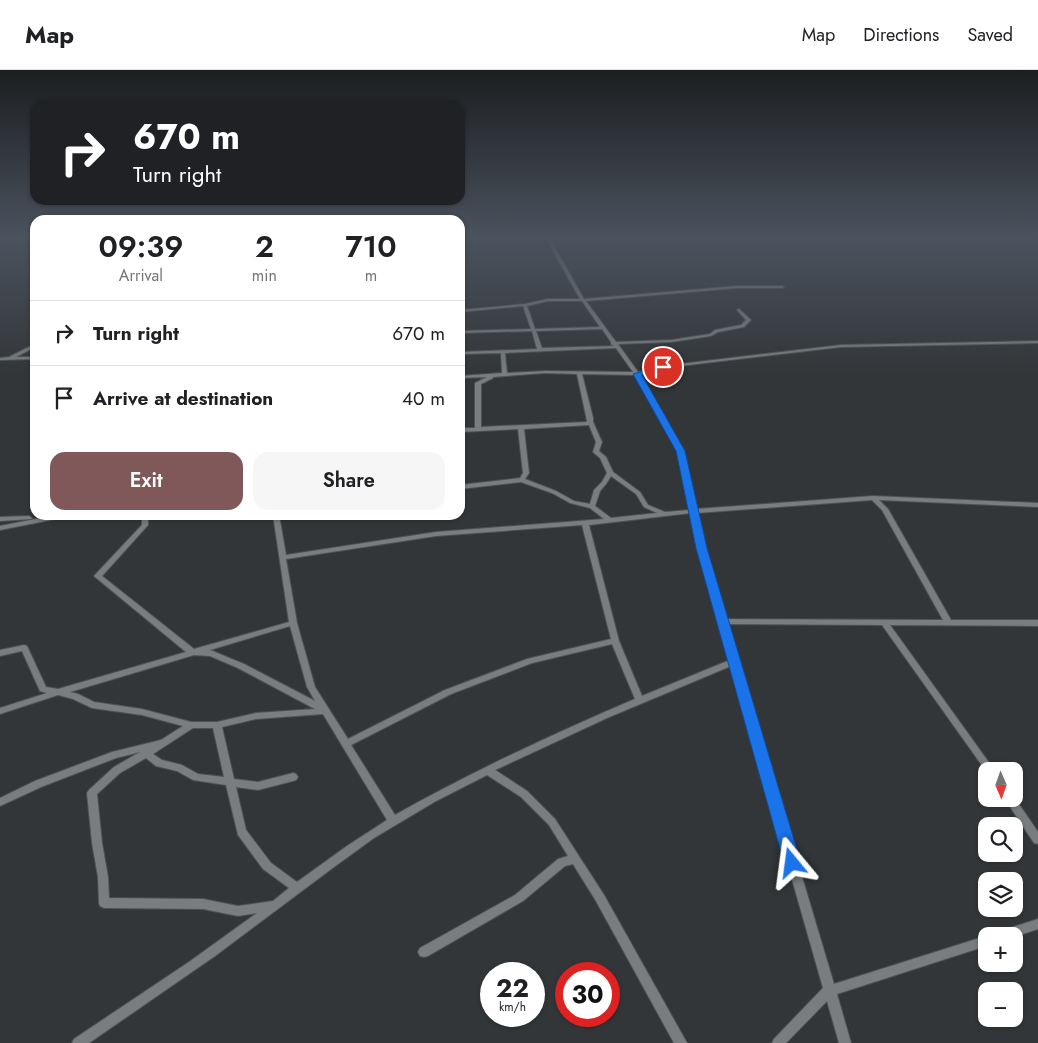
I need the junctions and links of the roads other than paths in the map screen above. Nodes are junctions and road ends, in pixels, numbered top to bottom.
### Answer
1 (571, 282) edge
2 (782, 287) dead end
3 (583, 300) junction
4 (524, 305) junction
5 (739, 310) dead end
6 (465, 311) edge
7 (602, 328) junction
8 (534, 330) junction
9 (465, 332) edge
10 (1038, 342) edge
11 (615, 345) junction
12 (30, 348) edge
13 (540, 350) junction
14 (503, 351) junction
15 (465, 353) edge
16 (9, 358) junction
17 (30, 358) edge
18 (0, 359) edge
19 (505, 374) junction
20 (579, 374) junction
21 (637, 374) junction
22 (465, 377) edge
23 (590, 422) junction
24 (521, 428) junction
25 (465, 430) edge
26 (478, 430) junction
27 (610, 473) junction
28 (522, 480) junction
29 (465, 486) edge
30 (873, 498) junction
31 (1038, 505) edge
32 (592, 507) junction
33 (695, 511) junction
34 (665, 514) junction
35 (30, 518) edge
36 (0, 519) edge
37 (42, 520) edge
38 (145, 520) edge
39 (277, 520) edge
40 (609, 520) junction
41 (585, 523) junction
42 (0, 528) edge
43 (283, 557) junction
44 (723, 621) junction
45 (884, 622) junction
46 (948, 622) junction
47 (293, 623) junction
48 (1038, 623) edge
49 (615, 641) junction
50 (191, 652) junction
51 (0, 653) edge
52 (735, 660) junction
53 (56, 693) junction
54 (640, 700) junction
55 (326, 710) junction
56 (0, 711) edge
57 (191, 725) junction
58 (216, 725) junction
59 (164, 743) junction
60 (346, 744) junction
61 (147, 754) junction
62 (985, 762) edge
63 (487, 770) junction
64 (293, 777) dead end
65 (229, 782) junction
66 (0, 802) edge
67 (1016, 808) edge
68 (393, 821) junction
69 (1038, 840) edge
70 (576, 859) junction
71 (297, 888) junction
72 (275, 905) junction
73 (1038, 924) edge
74 (1023, 929) edge
75 (978, 944) edge
76 (424, 952) dead end
77 (830, 991) junction
78 (78, 1043) edge
79 (681, 1043) edge
80 (778, 1043) edge
81 (845, 1043) edge

1 - 3 street
2 - 3 street
3 - 4 street
3 - 7 street
4 - 6 street
4 - 8 street
5 - 11 street
7 - 8 street
7 - 11 street
8 - 9 street
8 - 13 street
10 - 21 street
11 - 13 street
11 - 21 street
12 - 16 street
13 - 14 street
14 - 15 street
14 - 19 street
16 - 17 street
16 - 18 street
19 - 20 street
19 - 22 street
19 - 26 street
20 - 21 street
20 - 23 street
21 - 33 street
23 - 24 street
23 - 27 street
24 - 26 street
24 - 28 street
25 - 26 street
27 - 32 street
27 - 34 street
28 - 29 street
28 - 32 street
30 - 31 street
30 - 33 street
30 - 46 street
32 - 40 street
33 - 34 street
33 - 44 street
34 - 40 street
35 - 36 street
37 - 42 street
38 - 50 street
39 - 43 street
40 - 41 street
41 - 43 street
41 - 49 street
43 - 47 street
44 - 45 street
44 - 52 street
45 - 46 street
45 - 62 street
46 - 48 street
47 - 50 street
47 - 55 street
49 - 54 street
49 - 60 street
50 - 53 street
50 - 55 street
51 - 53 street
52 - 54 street
52 - 77 street
53 - 56 street
53 - 57 street
54 - 63 street
55 - 58 street
55 - 60 street
57 - 58 street
57 - 59 street
58 - 65 street
59 - 61 street
59 - 66 street
60 - 68 street
61 - 65 street
61 - 72 street
63 - 68 street
63 - 70 street
64 - 65 street
65 - 71 street
67 - 69 street
68 - 71 street
70 - 76 street
70 - 79 street
71 - 72 street
72 - 78 street
73 - 74 street
75 - 77 street
77 - 80 street
77 - 81 street

